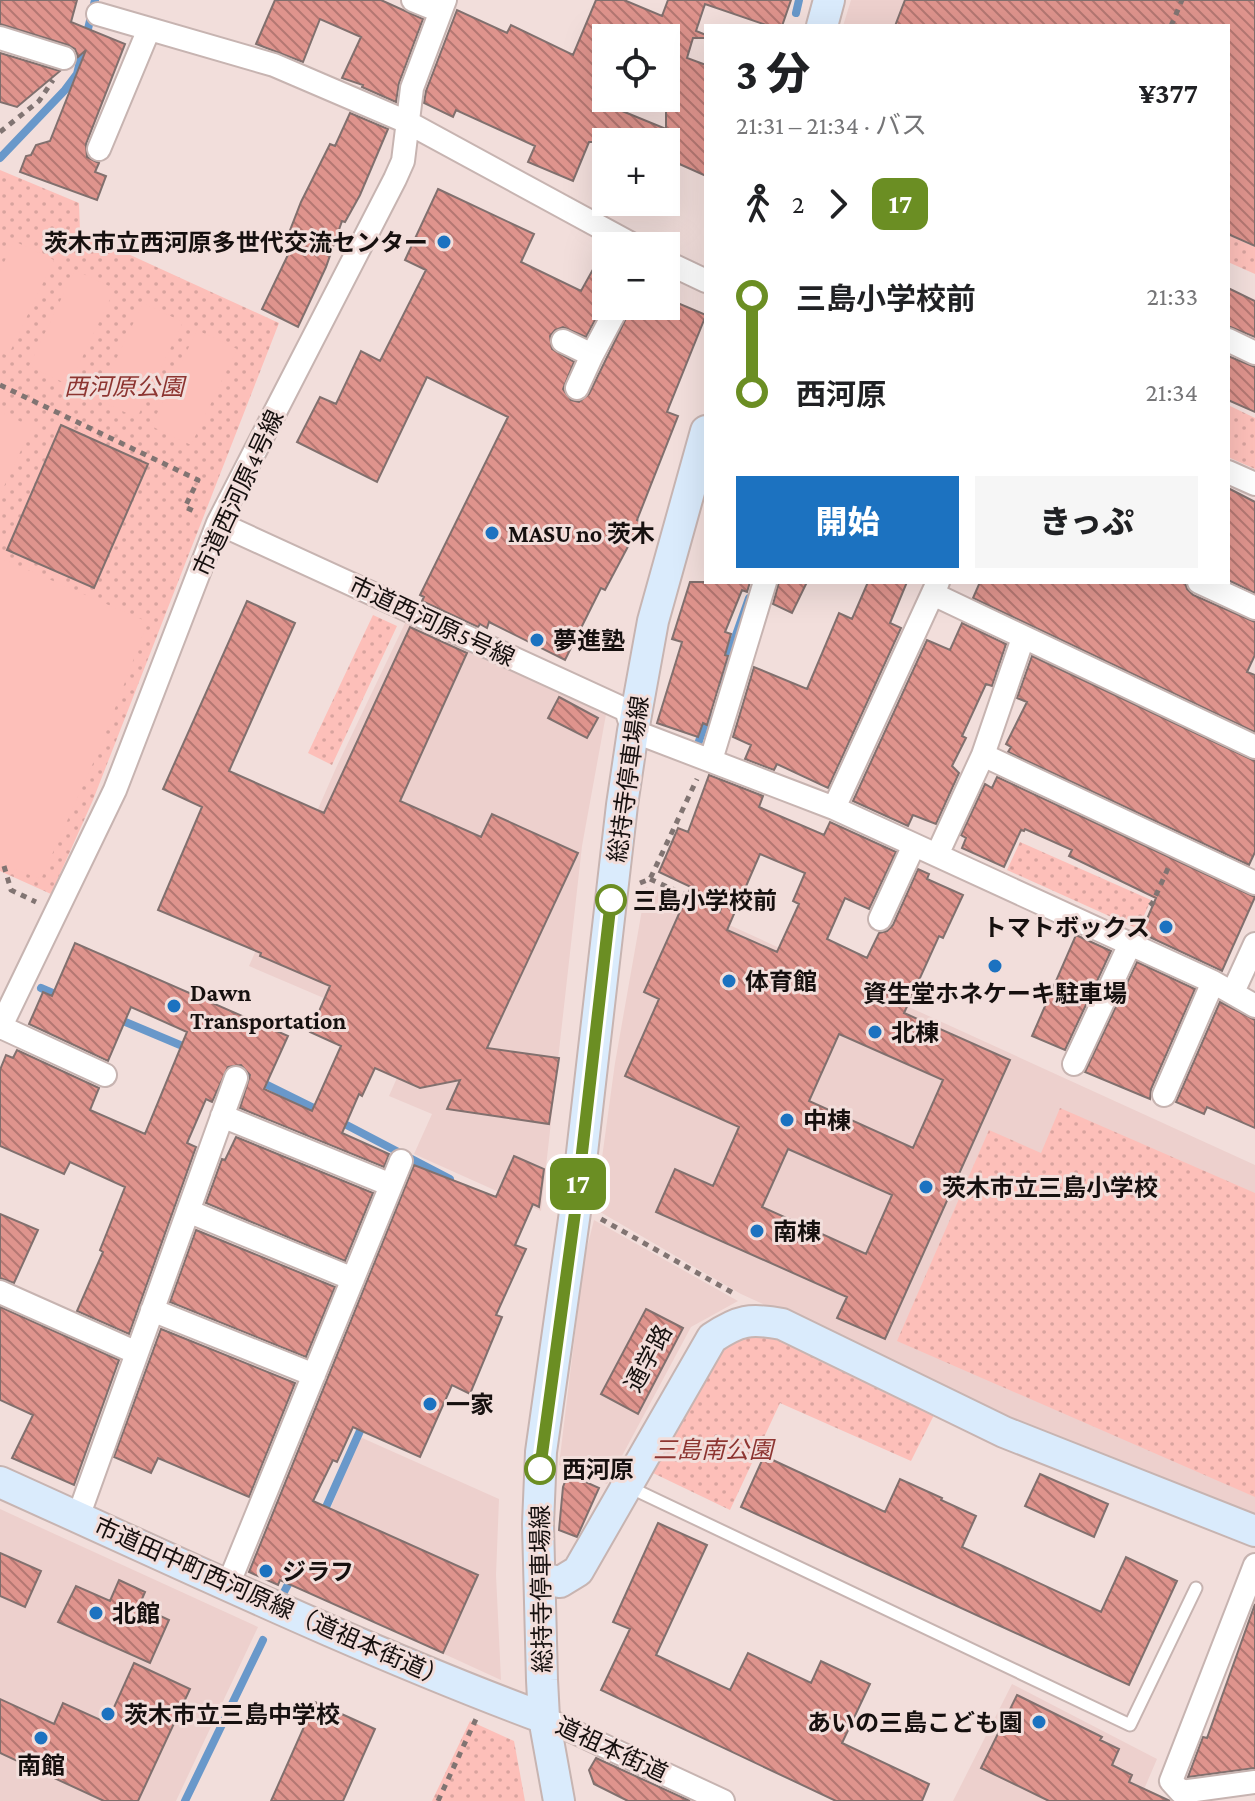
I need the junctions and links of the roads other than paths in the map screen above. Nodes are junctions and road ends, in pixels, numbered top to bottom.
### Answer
1 (413, 0) edge
2 (829, 0) edge
3 (442, 6) edge
4 (98, 14) dead end
5 (823, 24) edge
6 (149, 29) junction
7 (0, 38) edge
8 (64, 58) road end
9 (407, 122) junction
10 (99, 149) dead end
11 (609, 232) edge
12 (680, 269) edge
13 (704, 280) edge
14 (611, 320) edge
15 (563, 341) dead end
16 (1230, 341) edge
17 (1255, 353) edge
18 (592, 355) junction
19 (577, 388) dead end
20 (704, 438) edge
21 (1230, 473) edge
22 (1255, 484) edge
23 (218, 523) junction
24 (764, 584) edge
25 (1203, 584) edge
26 (936, 588) edge
27 (1255, 608) edge
28 (1023, 638) junction
29 (633, 731) junction
30 (1255, 747) edge
31 (983, 755) junction
32 (711, 760) junction
33 (834, 808) junction
34 (914, 845) junction
35 (937, 855) junction
36 (1255, 883) edge
37 (880, 919) dead end
38 (1130, 944) junction
39 (1255, 944) edge
40 (1223, 987) junction
41 (1255, 1006) edge
42 (0, 1028) edge
43 (1074, 1064) dead end
44 (105, 1075) dead end
45 (236, 1078) dead end
46 (1164, 1095) dead end
47 (222, 1116) junction
48 (401, 1161) dead end
49 (391, 1185) junction
50 (188, 1211) junction
51 (353, 1279) junction
52 (0, 1292) edge
53 (152, 1310) junction
54 (137, 1353) junction
55 (314, 1375) junction
56 (616, 1481) junction
57 (0, 1482) edge
58 (78, 1517) junction
59 (1255, 1531) edge
60 (1255, 1565) edge
61 (540, 1578) junction
62 (228, 1585) junction
63 (1196, 1588) dead end
64 (544, 1718) junction
65 (1255, 1782) edge
66 (559, 1801) edge
67 (723, 1801) edge

1 - 3 street
2 - 5 street
3 - 9 street, 市道西河原4号線
4 - 6 street
6 - 9 street
6 - 10 street
7 - 8 street
9 - 11 street
9 - 23 street, 市道西河原4号線
12 - 13 street
14 - 18 street
15 - 18 street
16 - 17 street
18 - 19 street
20 - 29 street, 総持寺停車場線
21 - 22 street
23 - 29 street, 市道西河原5号線
23 - 42 street, 市道西河原4号線
24 - 32 street
25 - 27 street
26 - 28 street
26 - 33 street
28 - 30 street
28 - 31 street
29 - 32 street
29 - 61 street, 総持寺停車場線
31 - 35 street
31 - 36 street
32 - 33 street
33 - 34 street
34 - 35 street
34 - 37 street
35 - 38 street
38 - 40 street
38 - 43 street
39 - 40 street
40 - 41 street
40 - 46 street
42 - 44 street
45 - 47 street
47 - 49 street
47 - 50 street
48 - 49 street
49 - 51 street
50 - 51 street
50 - 53 street
51 - 55 street
52 - 54 street
53 - 54 street
53 - 55 street
54 - 58 street
55 - 62 street
56 - 59 street
56 - 61 street
56 - 63 lane
57 - 58 street, 市道田中町西河原線（道祖本街道）
58 - 62 street, 市道田中町西河原線（道祖本街道）
60 - 65 street
61 - 64 street, 総持寺停車場線
62 - 64 street, 市道田中町西河原線（道祖本街道）
64 - 66 street, 総持寺停車場線
64 - 67 street, 道祖本街道

